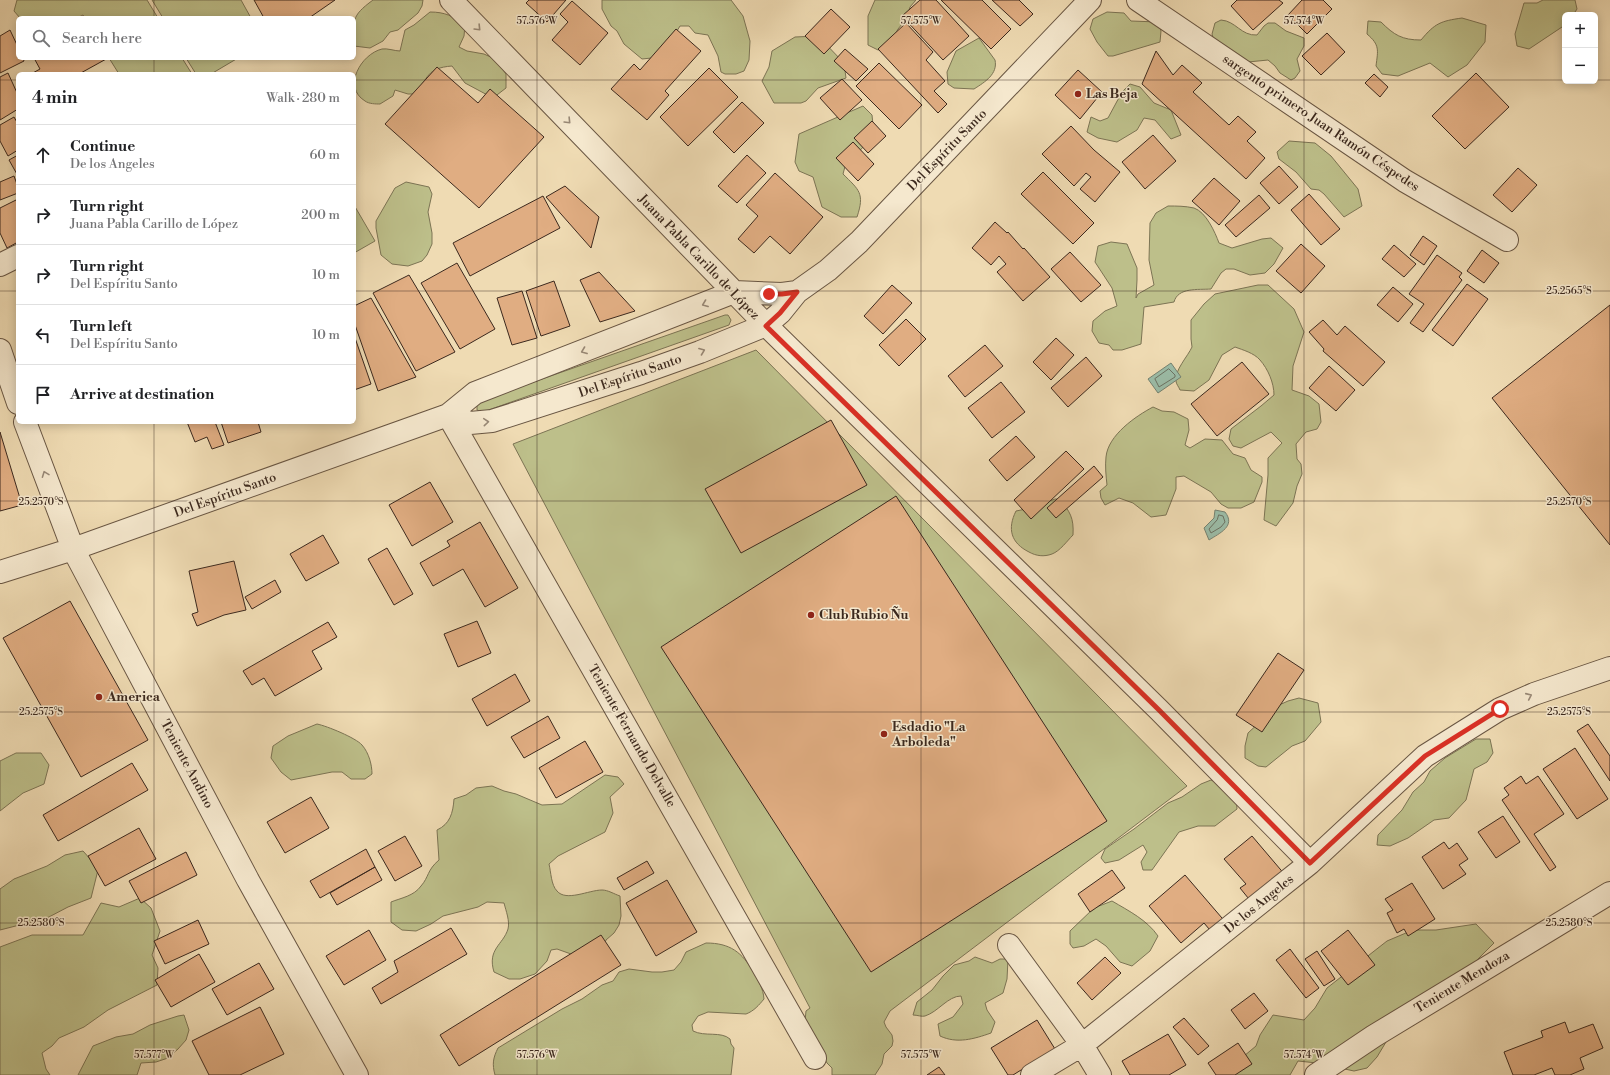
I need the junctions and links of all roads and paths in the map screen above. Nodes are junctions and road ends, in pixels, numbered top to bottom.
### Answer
1 (451, 0) edge
2 (1090, 0) edge
3 (1138, 0) edge
4 (1507, 240) dead end
5 (16, 257) edge
6 (0, 265) edge
7 (734, 292) junction
8 (797, 292) junction
9 (766, 326) junction
10 (0, 350) edge
11 (16, 396) edge
12 (448, 415) junction
13 (26, 424) edge
14 (73, 549) junction
15 (0, 572) edge
16 (1610, 668) edge
17 (1310, 863) junction
18 (1610, 893) edge
19 (1009, 946) dead end
20 (1082, 1045) junction
21 (815, 1058) dead end
22 (357, 1075) edge
23 (1032, 1075) edge
24 (1100, 1075) edge
25 (1316, 1075) edge

1 -> 7 street, Juana Pabla Carillo de López
2 - 8 street, Del Espíritu Santo
3 - 4 street, sargento primero Juan Ramón Céspedes
5 - 6 street
7 - 8 street, Del Espíritu Santo
7 - 9 street, Juana Pabla Carillo de López
7 -> 12 street, Del Espíritu Santo
8 - 9 street, Del Espíritu Santo
12 -> 9 street, Del Espíritu Santo
9 - 17 street, Juana Pabla Carillo de López
10 - 11 street
12 - 14 street, Del Espíritu Santo
12 - 21 street, Teniente Fernando Delvalle
14 -> 13 street, Teniente Andino
14 - 15 street, Del Espíritu Santo
14 - 22 street, Teniente Andino
17 -> 16 street, De los Angeles
17 - 20 street, De los Angeles
18 - 25 street, Teniente Mendoza
19 - 20 street
20 - 23 street, De los Angeles
20 - 24 street

